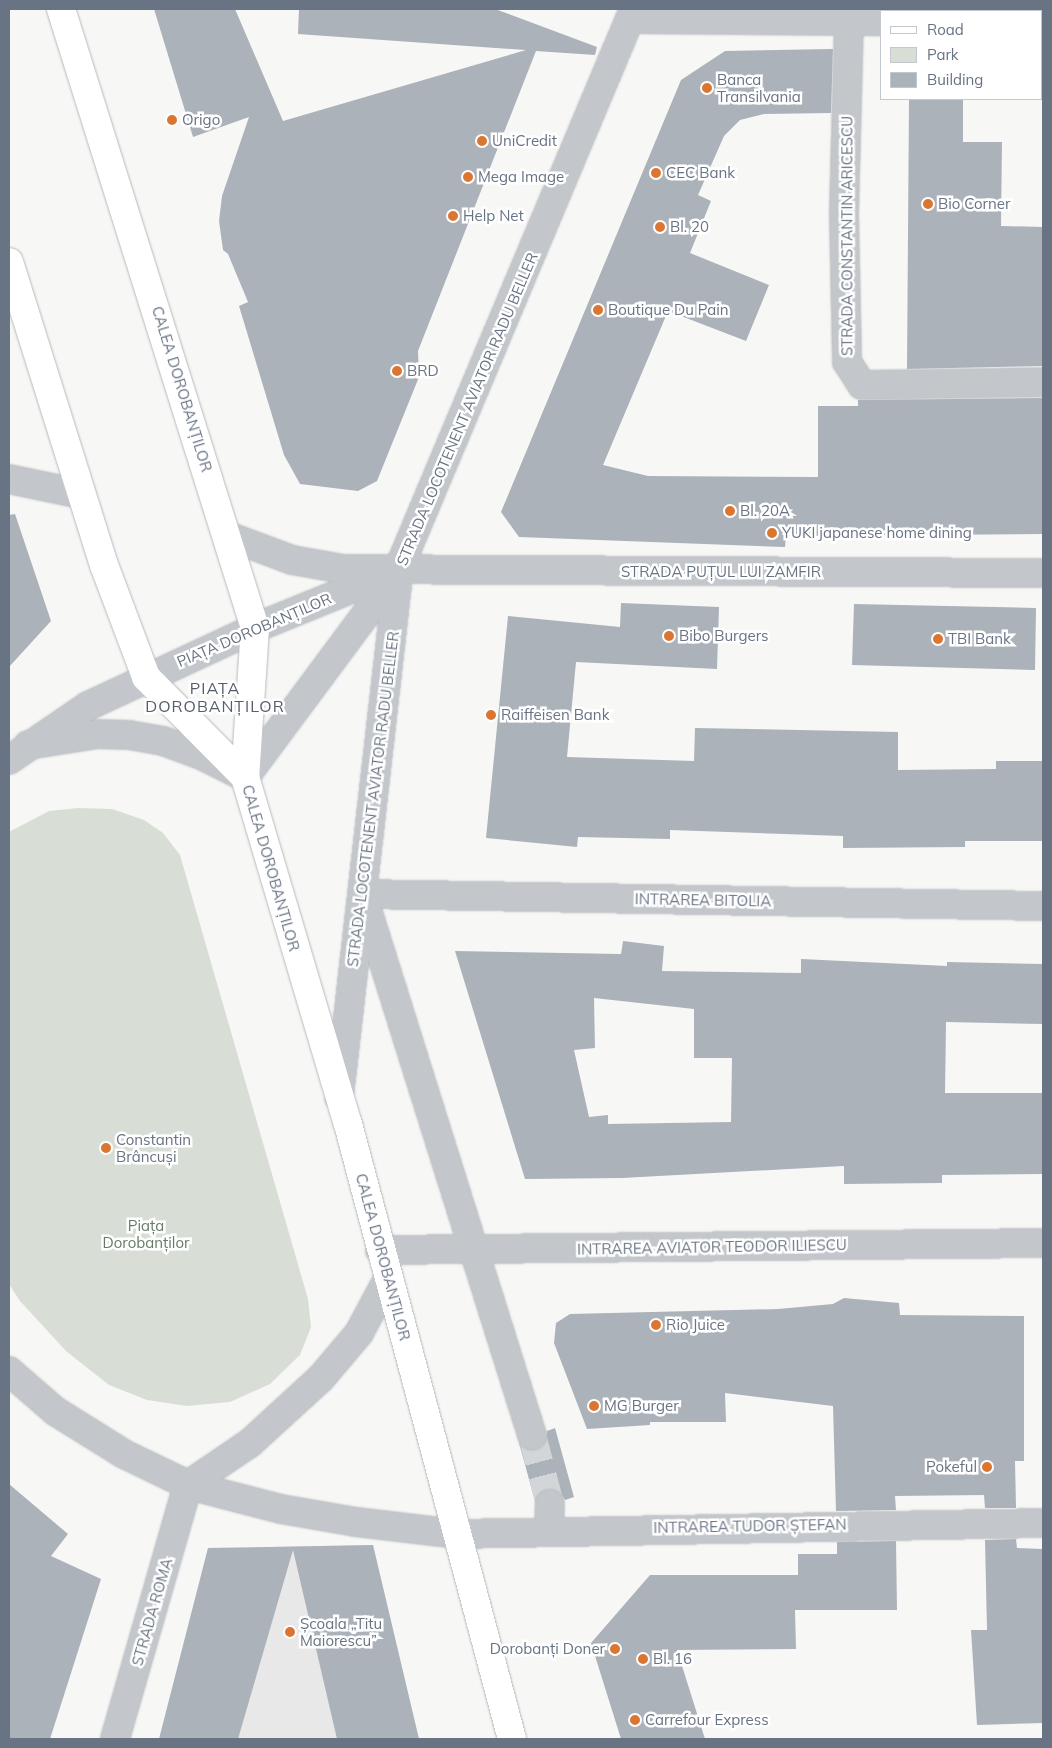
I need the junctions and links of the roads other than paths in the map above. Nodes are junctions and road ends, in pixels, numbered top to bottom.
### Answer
1 (61, 9) edge
2 (632, 14) edge
3 (849, 21) junction
4 (880, 21) edge
5 (9, 262) edge
6 (1043, 382) edge
7 (9, 479) edge
8 (82, 494) junction
9 (228, 536) junction
10 (400, 568) junction
11 (1043, 573) edge
12 (255, 628) junction
13 (146, 677) junction
14 (18, 753) edge
15 (245, 778) junction
16 (362, 894) junction
17 (1043, 906) edge
18 (339, 1097) junction
19 (1043, 1243) edge
20 (476, 1249) junction
21 (380, 1250) junction
22 (388, 1279) junction
23 (9, 1371) edge
24 (532, 1435) tunnel mouth
25 (188, 1485) junction
26 (550, 1504) tunnel mouth
27 (1043, 1523) edge
28 (549, 1530) junction
29 (456, 1534) junction
30 (115, 1739) edge
31 (512, 1739) edge

1 - 9 main road, CALEA DOROBANȚILOR
2 - 3 street
2 - 10 street, STRADA LOCOTENENT AVIATOR RADU BELLER
3 - 4 street
3 - 6 street, STRADA CONSTANTIN ARICESCU
5 - 8 main road, CALEA DOROBANȚILOR
7 - 8 street
8 - 13 main road, CALEA DOROBANȚILOR
9 - 10 street, STRADA PUȚUL LUI ZAMFIR
9 - 12 main road, CALEA DOROBANȚILOR
10 - 11 street, STRADA PUȚUL LUI ZAMFIR
10 - 12 street, PIAȚA DOROBANȚILOR
10 - 15 street
10 - 16 street, STRADA LOCOTENENT AVIATOR RADU BELLER
12 - 13 street, PIAȚA DOROBANȚILOR
12 - 15 main road, CALEA DOROBANȚILOR
13 - 14 street, PIAȚA DOROBANȚILOR
13 - 15 main road, CALEA DOROBANȚILOR
14 - 15 street
15 - 18 main road, CALEA DOROBANȚILOR
16 - 17 street, INTRAREA BITOLIA
16 - 18 street, STRADA LOCOTENENT AVIATOR RADU BELLER
16 - 20 street
18 - 21 main road, CALEA DOROBANȚILOR
19 - 20 street, INTRAREA AVIATOR TEODOR ILIESCU
20 - 21 street, INTRAREA AVIATOR TEODOR ILIESCU
20 - 24 street
21 - 22 main road, CALEA DOROBANȚILOR
22 - 25 street
22 - 29 main road, CALEA DOROBANȚILOR
23 - 25 street
25 - 29 street
25 - 30 street, STRADA ROMA
26 - 28 street
27 - 28 street, INTRAREA TUDOR ȘTEFAN
28 - 29 street, INTRAREA TUDOR ȘTEFAN
29 - 31 main road, CALEA DOROBANȚILOR

